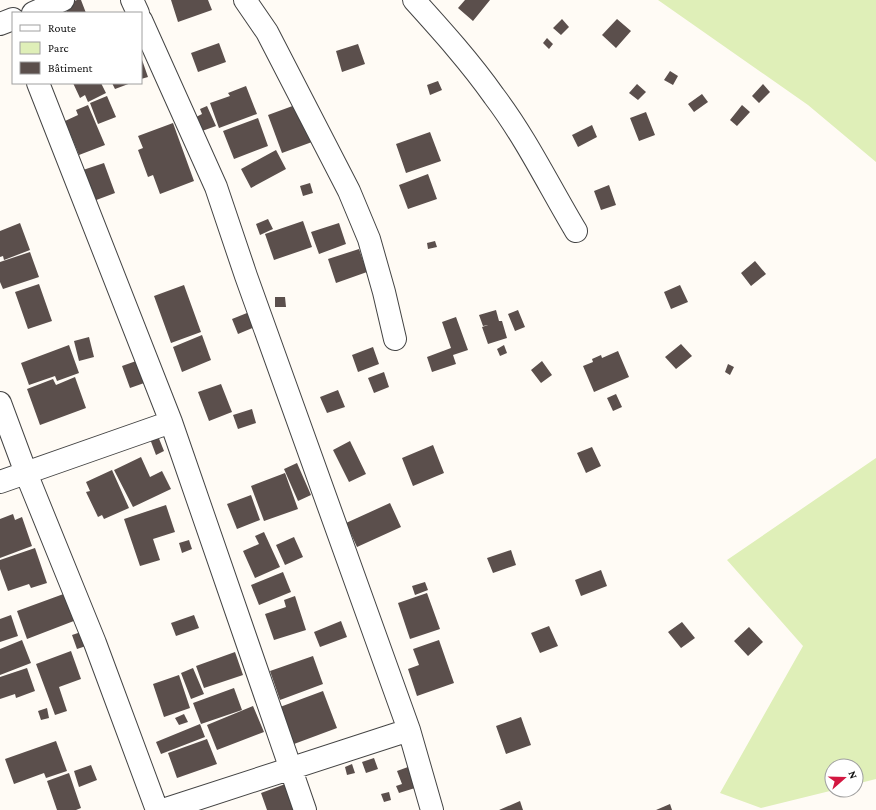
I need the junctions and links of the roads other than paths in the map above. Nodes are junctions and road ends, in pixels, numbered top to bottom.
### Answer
1 (24, 0) edge
2 (63, 0) edge
3 (132, 0) edge
4 (245, 0) edge
5 (414, 0) edge
6 (28, 12) edge
7 (34, 12) edge
8 (138, 12) edge
9 (12, 19) edge
10 (142, 22) edge
11 (0, 24) edge
12 (38, 84) edge
13 (576, 231) dead end
14 (395, 339) dead end
15 (0, 402) edge
16 (171, 422) junction
17 (26, 473) junction
18 (0, 482) edge
19 (409, 730) junction
20 (290, 769) junction
21 (156, 810) edge
22 (163, 810) edge
23 (305, 810) edge
24 (432, 810) edge

1 - 6 street
2 - 7 street
3 - 8 street
4 - 14 street
5 - 13 street
9 - 11 street
10 - 19 street
12 - 16 street
15 - 17 street
16 - 17 street
16 - 20 street
17 - 18 street
17 - 21 street
19 - 20 street
19 - 24 street
20 - 22 street
20 - 23 street

